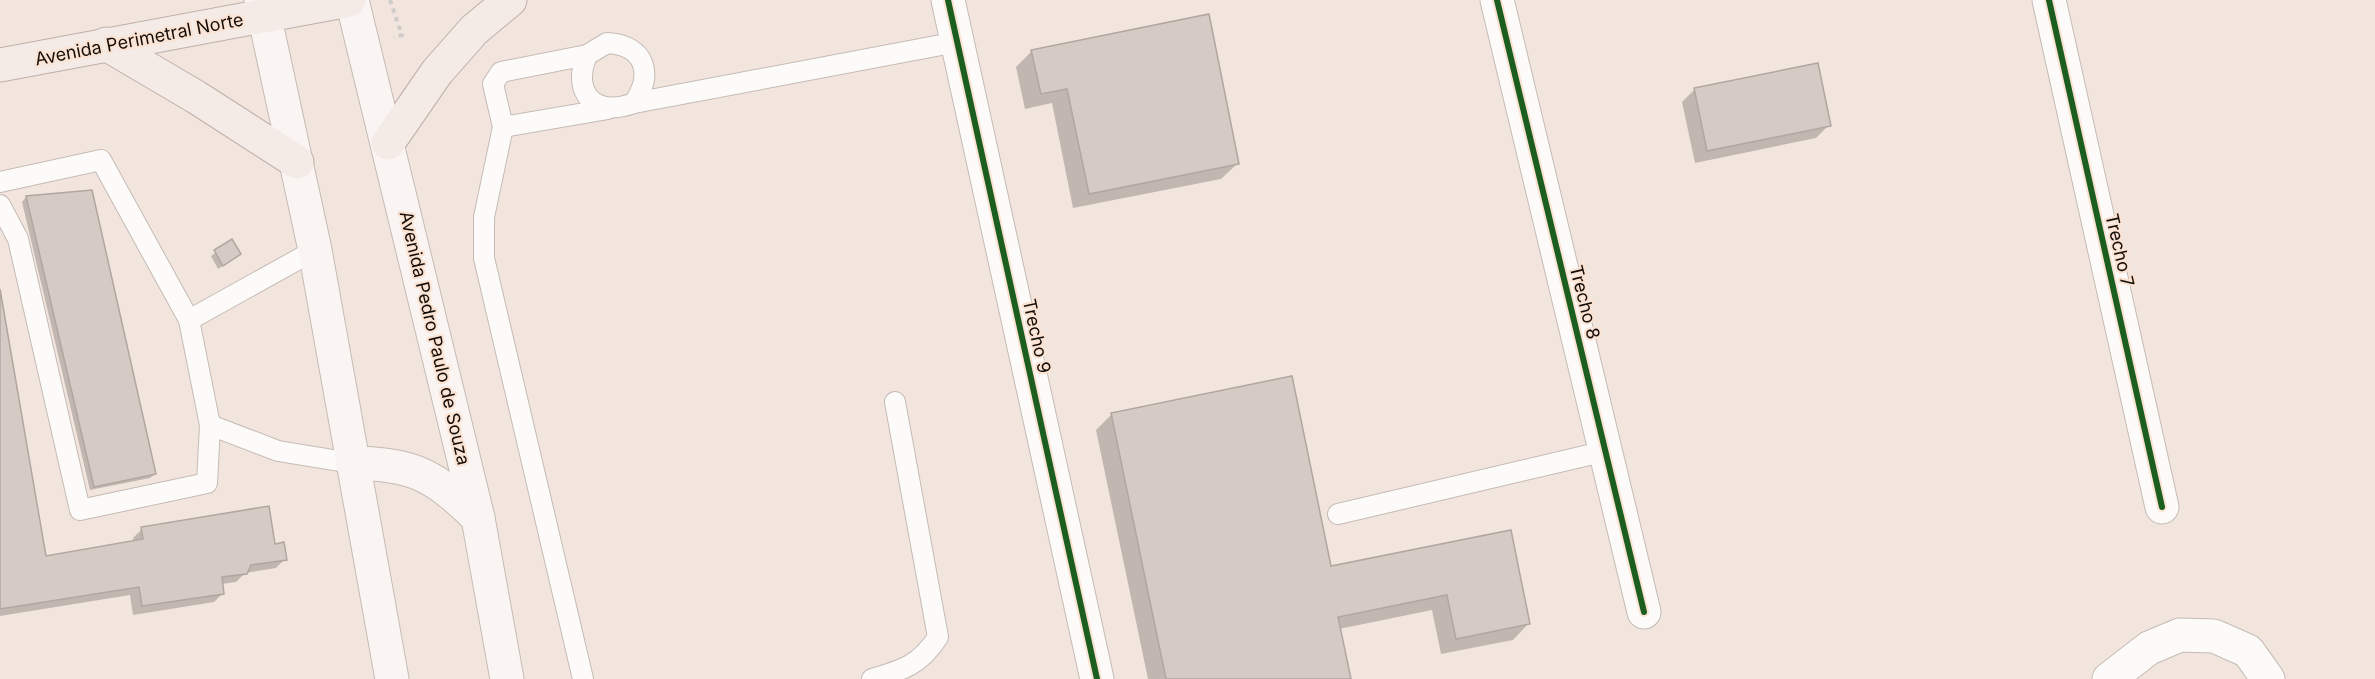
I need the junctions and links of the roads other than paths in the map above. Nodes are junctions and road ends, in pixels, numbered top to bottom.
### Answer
1 (351, 0) edge
2 (510, 0) edge
3 (948, 0) edge
4 (1497, 0) edge
5 (2049, 0) edge
6 (263, 7) edge
7 (957, 42) junction
8 (106, 44) junction
9 (586, 55) junction
10 (0, 65) edge
11 (634, 103) junction
12 (608, 109) junction
13 (503, 127) junction
14 (388, 143) junction
15 (297, 162) junction
16 (0, 182) edge
17 (0, 205) edge
18 (315, 250) junction
19 (189, 320) junction
20 (895, 402) dead end
21 (210, 425) junction
22 (1606, 451) junction
23 (352, 463) junction
24 (2162, 507) dead end
25 (1338, 514) dead end
26 (478, 518) junction
27 (1644, 612) dead end
28 (392, 679) edge
29 (507, 679) edge
30 (583, 679) edge
31 (872, 679) edge
32 (1096, 679) edge
33 (2109, 679) edge
34 (2268, 679) edge

1 - 6 highway, Avenida Perimetral Norte
1 - 14 main road, Avenida Pedro Paulo de Souza
2 - 14 highway
3 - 7 street, Trecho 9
4 - 22 street, Trecho 8
5 - 24 street, Trecho 7
6 - 8 highway, Avenida Perimetral Norte
6 - 15 main road
7 - 11 lane
7 - 32 street, Trecho 9
8 - 10 highway, Avenida Perimetral Norte
8 - 15 highway
9 - 11 lane
9 - 12 lane
9 - 13 lane
11 - 12 lane
12 - 13 lane
13 - 30 lane
14 - 26 main road, Avenida Pedro Paulo de Souza
15 - 18 main road
16 - 19 lane
17 - 21 lane
18 - 19 lane
18 - 23 main road
19 - 21 lane
20 - 31 lane
21 - 23 lane
22 - 25 lane
22 - 27 street, Trecho 8
23 - 26 main road
23 - 28 main road
26 - 29 main road, Avenida Pedro Paulo de Souza
33 - 34 street

